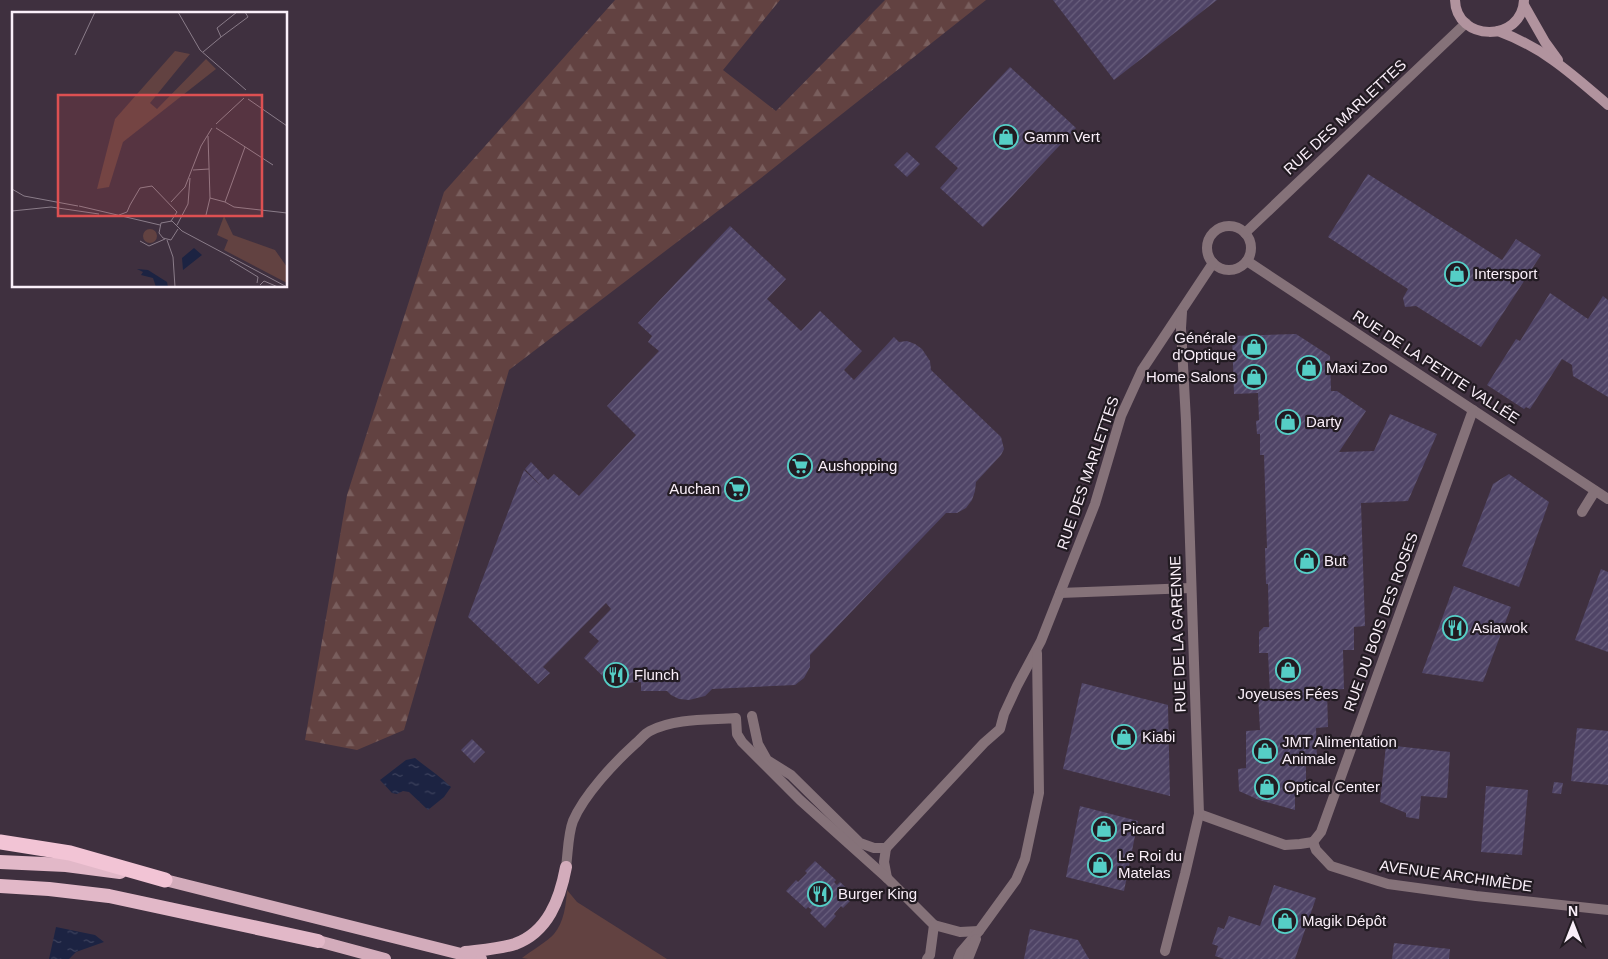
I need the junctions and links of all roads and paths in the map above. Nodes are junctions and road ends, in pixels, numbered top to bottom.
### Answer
1 (1455, 0) edge
2 (1524, 2) edge
3 (1466, 24) junction
4 (1498, 31) junction
5 (1561, 64) junction
6 (1608, 105) edge
7 (1245, 233) junction
8 (1247, 260) junction
9 (1213, 263) junction
10 (1182, 311) junction
11 (1474, 410) junction
12 (1595, 491) junction
13 (1608, 499) edge
14 (1582, 512) dead end
15 (1191, 588) junction
16 (1060, 592) junction
17 (1037, 650) junction
18 (752, 716) dead end
19 (1199, 814) junction
20 (0, 842) edge
21 (1313, 842) junction
22 (886, 848) junction
23 (0, 862) edge
24 (566, 867) joint
25 (887, 878) junction
26 (165, 880) junction
27 (0, 886) edge
28 (1608, 910) edge
29 (934, 925) junction
30 (979, 931) junction
31 (318, 941) joint
32 (1165, 951) dead end
33 (457, 953) junction
34 (385, 959) edge
35 (481, 959) edge
36 (927, 959) edge
37 (958, 959) edge
38 (968, 959) edge

1 - 3 main road
2 - 4 main road
2 - 5 main road
3 - 4 main road
3 - 7 street, RUE DES MARLETTES
4 - 5 main road
5 - 6 main road
7 - 8 street
7 - 9 street
8 - 9 street
8 - 11 street, RUE DE LA PETITE VALLÉE
9 - 10 street, RUE DES MARLETTES
10 - 15 street, RUE DE LA GARENNE
10 - 16 street, RUE DES MARLETTES
11 - 12 street, RUE DE LA PETITE VALLÉE
11 - 21 street, RUE DU BOIS DES ROSES
12 - 13 street, RUE DE LA PETITE VALLÉE
12 - 14 street
15 - 16 street
15 - 19 street, RUE DE LA GARENNE
16 - 17 street, RUE DES MARLETTES
17 - 22 street, RUE DES MARLETTES
17 - 30 street, RUE DES MARLETTES
18 - 22 street
19 - 21 street
19 - 32 street, RUE DE LA GARENNE
20 - 26 highway
21 - 28 street, AVENUE ARCHIMÈDE
22 - 25 street
23 - 26 highway
24 - 25 street
24 - 33 main road
25 - 29 street
26 - 33 main road
27 - 31 highway
29 - 30 street
29 - 36 street
30 - 37 street
30 - 38 street
31 - 34 main road
33 - 35 main road

